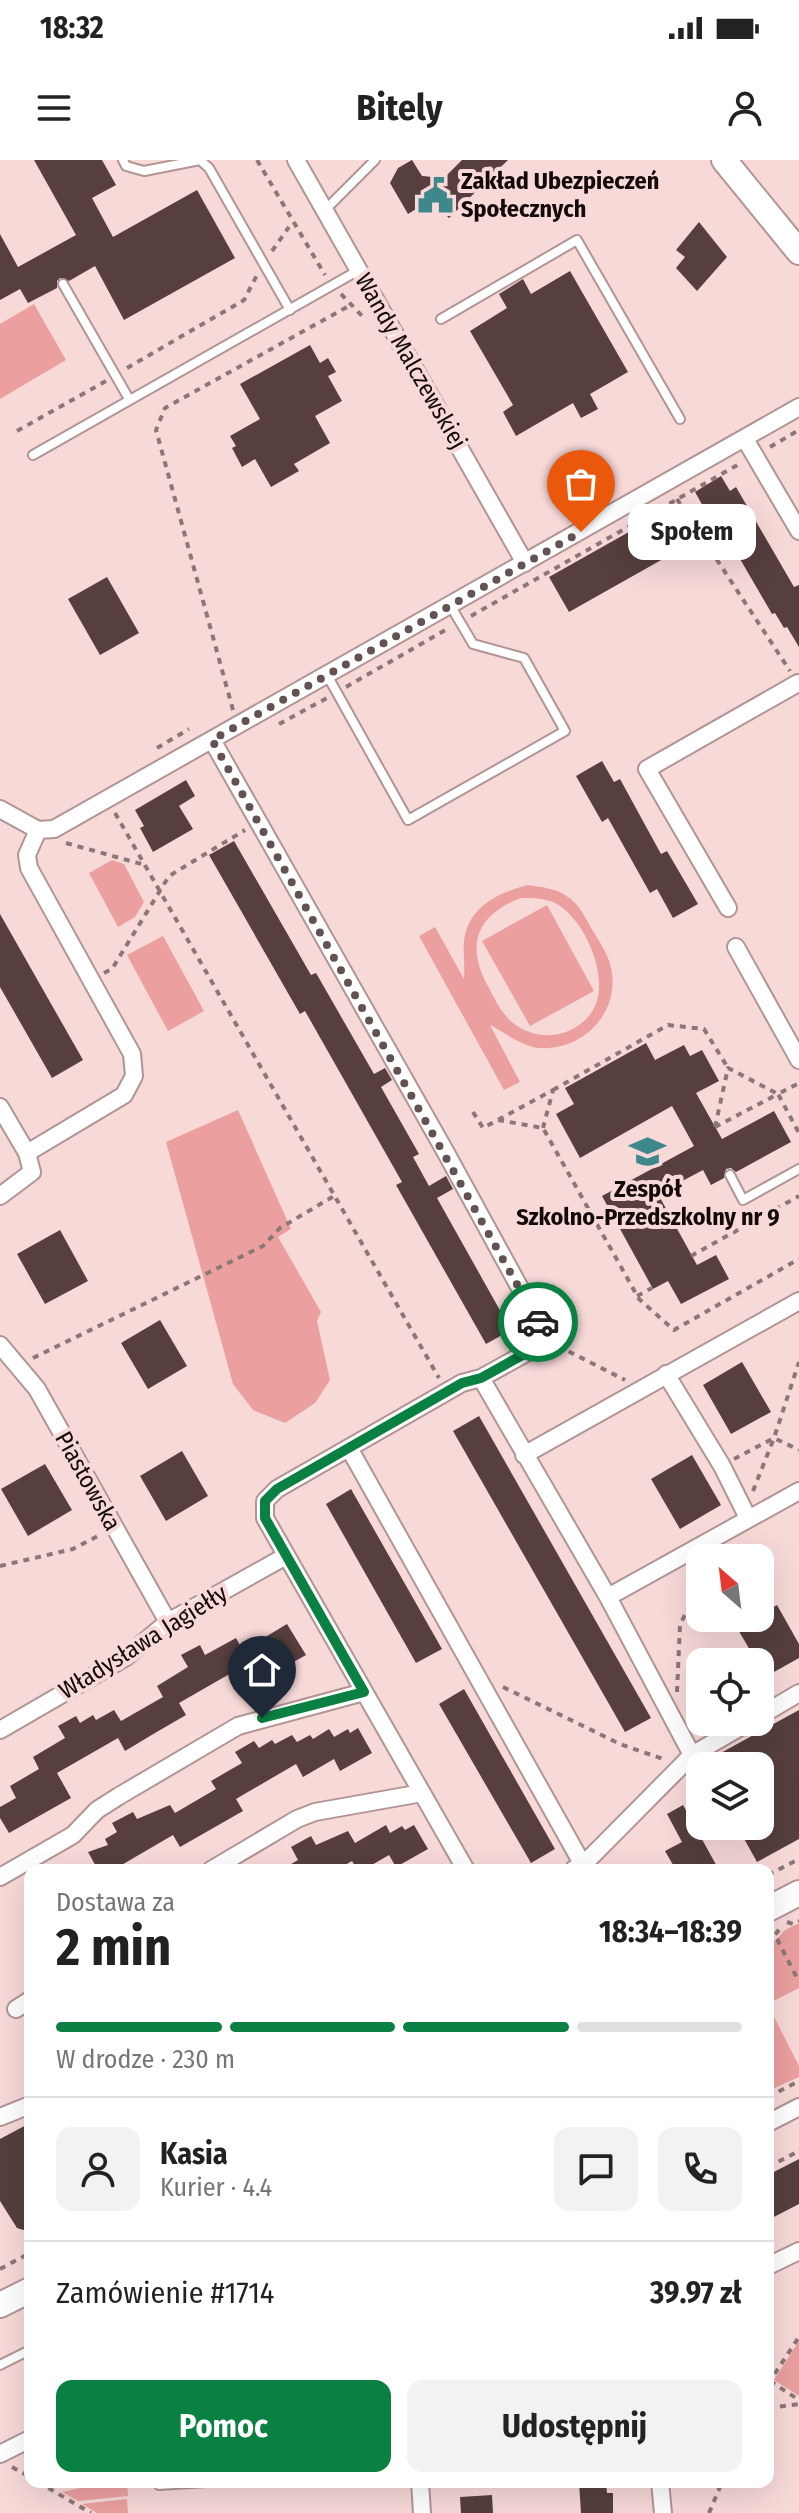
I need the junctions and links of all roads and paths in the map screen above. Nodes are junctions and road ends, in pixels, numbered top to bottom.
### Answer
1 (123, 160) edge
2 (257, 160) edge
3 (296, 160) edge
4 (375, 160) edge
5 (724, 160) edge
6 (325, 210) junction
7 (289, 227) dead end
8 (799, 252) edge
9 (263, 263) junction
10 (359, 270) junction
11 (327, 278) dead end
12 (63, 284) dead end
13 (347, 307) dead end
14 (290, 310) junction
15 (441, 319) dead end
16 (115, 375) junction
17 (129, 399) junction
18 (799, 407) edge
19 (680, 419) dead end
20 (17, 431) dead end
21 (745, 439) junction
22 (33, 455) dead end
23 (677, 499) dead end
24 (799, 531) edge
25 (525, 563) junction
26 (450, 605) junction
27 (327, 675) junction
28 (799, 684) edge
29 (231, 706) dead end
30 (212, 740) junction
31 (0, 809) edge
32 (114, 811) dead end
33 (259, 822) junction
34 (38, 830) junction
35 (60, 841) dead end
36 (145, 865) junction
37 (160, 891) junction
38 (728, 908) dead end
39 (736, 947) dead end
40 (91, 981) junction
41 (799, 1060) edge
42 (728, 1068) junction
43 (799, 1083) edge
44 (553, 1090) junction
45 (778, 1094) junction
46 (0, 1107) edge
47 (473, 1112) dead end
48 (498, 1120) junction
49 (543, 1128) junction
50 (799, 1133) edge
51 (27, 1153) junction
52 (799, 1169) edge
53 (730, 1175) dead end
54 (0, 1196) edge
55 (335, 1196) junction
56 (799, 1196) edge
57 (691, 1256) dead end
58 (799, 1259) edge
59 (652, 1288) dead end
60 (637, 1296) junction
61 (799, 1301) edge
62 (544, 1341) junction
63 (0, 1345) edge
64 (799, 1362) edge
65 (17, 1366) junction
66 (666, 1374) junction
67 (0, 1375) edge
68 (481, 1378) junction
69 (640, 1388) junction
70 (448, 1392) junction
71 (774, 1438) junction
72 (349, 1448) junction
73 (799, 1450) edge
74 (524, 1455) junction
75 (722, 1466) junction
76 (799, 1491) edge
77 (746, 1515) junction
78 (114, 1527) junction
79 (286, 1556) junction
80 (0, 1566) edge
81 (608, 1597) junction
82 (686, 1612) edge
83 (168, 1622) junction
84 (485, 1690) junction
85 (364, 1692) junction
86 (799, 1693) edge
87 (774, 1708) edge
88 (676, 1722) junction
89 (0, 1730) edge
90 (725, 1736) edge
91 (691, 1752) edge
92 (697, 1752) edge
93 (669, 1761) dead end
94 (686, 1761) edge
95 (422, 1793) junction
96 (799, 1859) edge
97 (221, 1864) edge
98 (463, 1864) edge
99 (576, 1864) edge
100 (581, 1864) edge
101 (774, 1872) edge
102 (0, 1877) edge
103 (799, 1893) edge
104 (774, 1906) edge
105 (793, 1924) dead end
106 (799, 1927) edge
107 (778, 1932) dead end
108 (774, 1937) edge
109 (777, 1939) dead end
110 (799, 1982) edge
111 (799, 2081) edge
112 (774, 2094) edge
113 (24, 2107) edge
114 (799, 2107) edge
115 (0, 2117) edge
116 (774, 2120) edge
117 (799, 2151) edge
118 (774, 2164) edge
119 (799, 2251) edge
120 (24, 2256) edge
121 (774, 2263) edge
122 (0, 2269) edge
123 (24, 2293) edge
124 (0, 2305) edge
125 (799, 2337) edge
126 (24, 2353) edge
127 (0, 2365) edge
128 (774, 2375) edge
129 (774, 2386) edge
130 (799, 2402) edge
131 (774, 2407) edge
132 (24, 2442) edge
133 (0, 2454) edge
134 (48, 2488) edge
135 (420, 2488) edge
136 (661, 2488) edge
137 (719, 2488) edge
138 (91, 2513) edge
139 (422, 2513) edge
140 (663, 2513) edge
141 (709, 2513) edge

1 - 9 lane
2 - 11 path
3 - 6 street, Wandy Malczewskiej
4 - 6 lane
5 - 8 street
6 - 10 street, Wandy Malczewskiej
7 - 9 path
9 - 14 lane
9 - 16 path
10 - 14 lane
10 - 25 street, Wandy Malczewskiej
12 - 16 lane
13 - 29 path
14 - 17 lane
15 - 19 lane
16 - 17 lane
16 - 20 path
17 - 22 lane
18 - 21 street
21 - 24 street
21 - 25 street
23 - 28 path
25 - 26 street
26 - 27 street
26 - 27 lane
27 - 30 street
28 - 38 street
30 - 33 street
30 - 34 street
31 - 34 street
32 - 36 path
33 - 37 path
33 - 62 street
34 - 40 street
35 - 36 path
36 - 37 path
37 - 40 path
37 - 55 path
39 - 41 street
40 - 51 street
42 - 44 path
42 - 45 path
42 - 45 path
43 - 45 path
44 - 48 path
44 - 49 path
45 - 50 path
46 - 51 street
47 - 48 path
48 - 49 path
49 - 60 path
51 - 54 street
52 - 53 lane
55 - 65 path
55 - 70 path
56 - 57 path
58 - 60 path
59 - 60 path
61 - 66 street
62 - 68 street
62 - 69 path
63 - 65 street, Piastowska
64 - 71 path
65 - 67 street
65 - 78 street, Piastowska
66 - 69 street
66 - 75 street
68 - 70 street
68 - 74 street
69 - 74 street
70 - 72 street
71 - 73 path
71 - 75 path
71 - 77 path
72 - 79 street
72 - 84 street
74 - 81 street
75 - 77 street
76 - 77 street
77 - 81 street
78 - 80 path
78 - 83 street, Piastowska
79 - 83 street, Władysława Jagiełły
79 - 85 street
81 - 88 street
82 - 88 path
83 - 89 street, Władysława Jagiełły
84 - 93 path
84 - 99 street
85 - 95 street
85 - 102 street
86 - 87 street
88 - 91 street
90 - 92 street
94 - 100 street
95 - 97 street
95 - 98 street
96 - 101 path
103 - 104 street
105 - 106 path
107 - 108 path
109 - 110 path
111 - 112 path
113 - 115 street
114 - 116 street
117 - 118 path
119 - 121 street
120 - 122 path
123 - 124 street
125 - 128 path
126 - 127 lane
129 - 130 path
130 - 131 path
132 - 133 street
134 - 138 path
135 - 139 street
136 - 140 street
137 - 141 path

